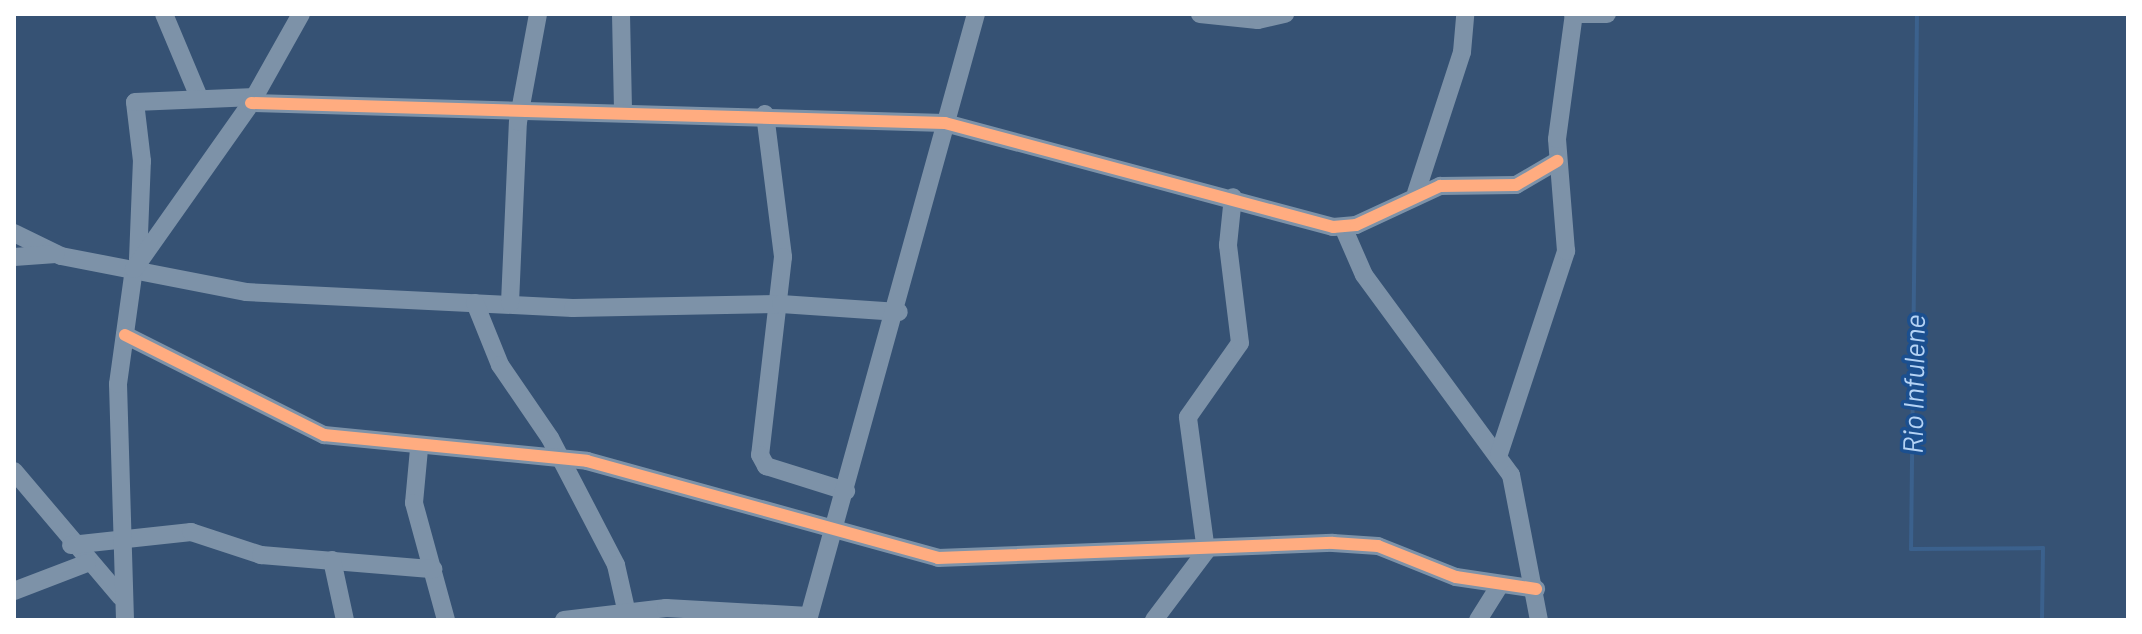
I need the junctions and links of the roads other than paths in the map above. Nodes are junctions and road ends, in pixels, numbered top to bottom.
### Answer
1 (164, 14) edge
2 (301, 14) edge
3 (538, 14) edge
4 (621, 14) edge
5 (976, 14) edge
6 (1200, 14) edge
7 (1285, 14) edge
8 (1465, 14) edge
9 (1574, 14) edge
10 (1607, 14) edge
11 (198, 95) junction
12 (253, 100) junction
13 (522, 107) junction
14 (623, 109) junction
15 (765, 114) junction
16 (945, 123) junction
17 (1557, 161) junction
18 (1416, 193) junction
19 (1233, 197) junction
20 (1343, 227) junction
21 (14, 233) edge
22 (56, 254) junction
23 (14, 257) edge
24 (136, 264) junction
25 (475, 303) junction
26 (510, 303) junction
27 (781, 304) junction
28 (899, 312) junction
29 (125, 335) junction
30 (419, 449) junction
31 (1499, 454) junction
32 (561, 460) junction
33 (14, 471) edge
34 (846, 491) junction
35 (835, 527) junction
36 (124, 536) junction
37 (71, 545) junction
38 (1206, 551) junction
39 (332, 560) junction
40 (87, 563) junction
41 (433, 569) junction
42 (1499, 587) junction
43 (1536, 589) junction
44 (14, 591) edge
45 (121, 597) junction
46 (626, 609) junction
47 (809, 618) edge
48 (125, 620) edge
49 (345, 620) edge
50 (446, 620) edge
51 (564, 620) edge
52 (1154, 620) edge
53 (1478, 620) edge
54 (1539, 620) edge

1 - 11 street
2 - 12 street
3 - 13 street
4 - 14 street
5 - 16 street
6 - 7 street
8 - 18 street
9 - 10 street
9 - 17 street
11 - 12 street
11 - 24 street
12 - 13 street
12 - 24 street
13 - 14 street
13 - 26 street
14 - 15 street
15 - 16 street
15 - 27 street
16 - 19 street
16 - 28 street
17 - 18 street
17 - 31 street
18 - 20 street
19 - 20 street
19 - 38 street
20 - 31 street
21 - 22 street
22 - 23 street
22 - 24 street
24 - 25 street
24 - 29 street
25 - 26 street
25 - 32 street
26 - 27 street
27 - 28 street
27 - 34 street
28 - 34 street
29 - 30 street
29 - 36 street
30 - 32 street
30 - 41 street
31 - 43 street
32 - 35 street
32 - 46 street
33 - 37 street
34 - 35 street
35 - 38 street
35 - 47 street
36 - 37 street
36 - 39 street
36 - 45 street
37 - 40 street
38 - 42 street
38 - 52 street
39 - 41 street
39 - 49 street
40 - 44 street
40 - 45 street
41 - 50 street
42 - 43 street
42 - 53 street
43 - 54 street
45 - 48 street
46 - 47 street
46 - 51 street

